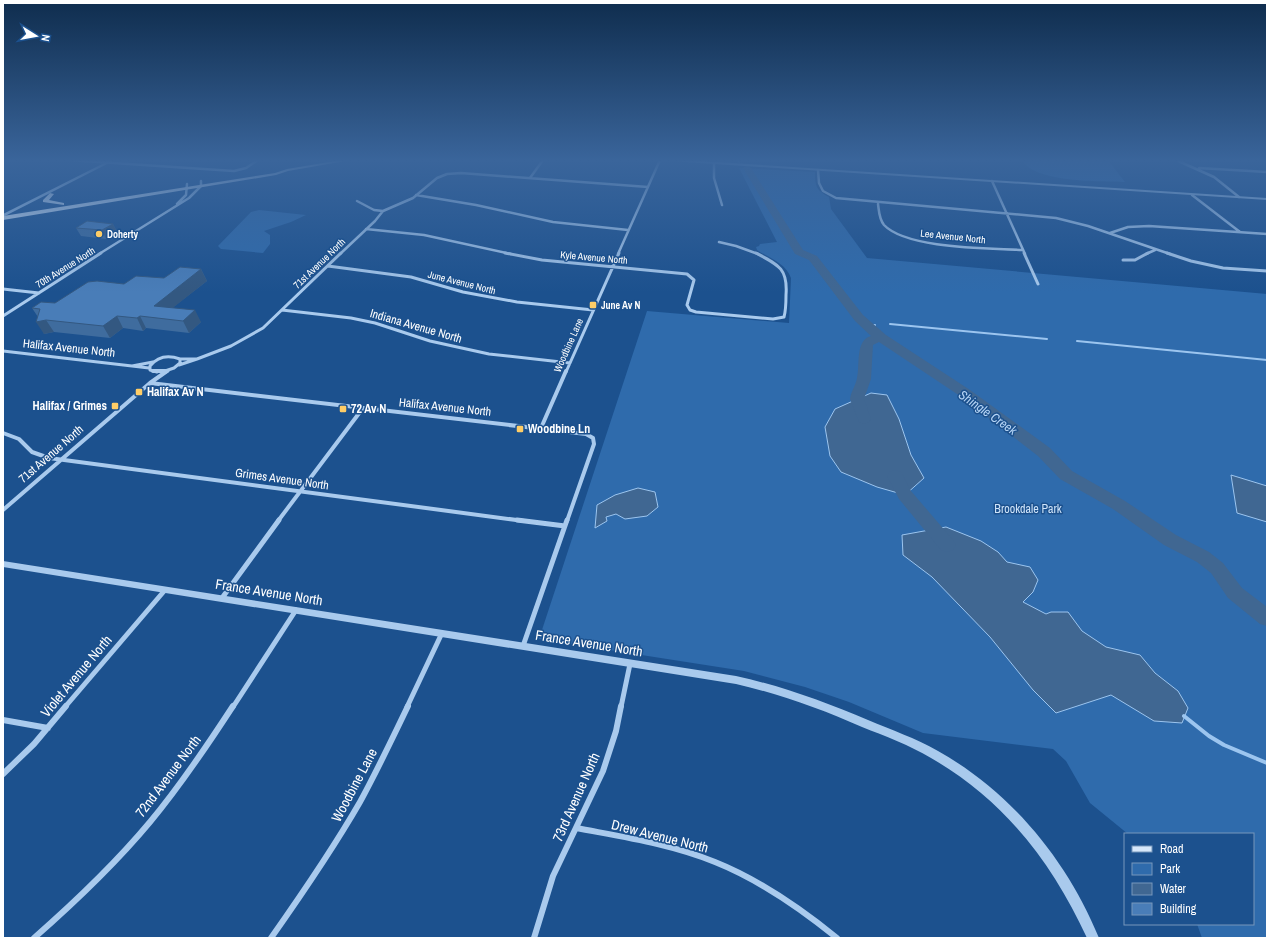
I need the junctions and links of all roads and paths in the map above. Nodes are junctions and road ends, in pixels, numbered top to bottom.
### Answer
1 (29, 204) edge
2 (33, 204) edge
3 (62, 204) edge
4 (74, 204) edge
5 (179, 204) edge
6 (363, 204) edge
7 (397, 204) edge
8 (469, 204) edge
9 (640, 204) edge
10 (878, 204) joint
11 (1002, 204) edge
12 (1203, 204) edge
13 (175, 206) joint
14 (22, 210) junction
15 (382, 211) junction
16 (1006, 213) junction
17 (10, 214) junction
18 (3, 217) edge
19 (366, 229) junction
20 (628, 230) junction
21 (1240, 232) junction
22 (1110, 233) junction
23 (1267, 234) edge
24 (719, 242) dead end
25 (1022, 250) junction
26 (1155, 250) junction
27 (1123, 260) dead end
28 (328, 266) junction
29 (612, 267) junction
30 (1267, 271) edge
31 (1038, 284) dead end
32 (3, 289) edge
33 (39, 293) junction
34 (282, 310) junction
35 (593, 310) junction
36 (3, 316) edge
37 (3, 351) edge
38 (180, 359) junction
39 (197, 359) junction
40 (154, 362) junction
41 (570, 363) junction
42 (178, 365) junction
43 (132, 366) junction
44 (149, 368) junction
45 (168, 371) junction
46 (154, 372) junction
47 (150, 382) junction
48 (363, 408) junction
49 (540, 428) junction
50 (3, 433) edge
51 (61, 459) junction
52 (299, 492) junction
53 (3, 510) edge
54 (565, 526) junction
55 (3, 564) edge
56 (165, 590) junction
57 (222, 598) junction
58 (296, 610) junction
59 (442, 633) junction
60 (523, 646) junction
61 (630, 664) junction
62 (3, 720) edge
63 (48, 728) junction
64 (3, 774) edge
65 (576, 828) junction
66 (34, 938) edge
67 (271, 938) edge
68 (534, 938) edge
69 (836, 938) edge
70 (1093, 938) edge

1 - 17 street
2 - 14 street
3 - 14 main road
4 - 17 main road
5 - 13 street, 70th Avenue North
6 - 15 street
7 - 15 street, 71st Avenue North
8 - 20 street
9 - 20 street, Woodbine Lane
10 - 16 street
10 - 25 street, Lee Avenue North
11 - 16 street
12 - 21 street
13 - 33 street, 70th Avenue North
14 - 17 main road
15 - 19 street, 71st Avenue North
16 - 22 street
16 - 25 street
17 - 18 main road
19 - 28 street, 71st Avenue North
19 - 29 street, Kyle Avenue North
20 - 29 street, Woodbine Lane
21 - 22 street
21 - 23 street
22 - 26 street
24 - 29 street, Kyle Avenue North
25 - 31 street
26 - 27 street
26 - 30 street
28 - 34 street, 71st Avenue North
28 - 35 street, June Avenue North
29 - 35 street, Woodbine Lane
32 - 33 street
33 - 36 street, 70th Avenue North
34 - 39 street, 71st Avenue North
34 - 41 street, Indiana Avenue North
35 - 41 street, Woodbine Lane
37 - 43 street, Halifax Avenue North
38 - 39 street, 71st Avenue North
38 - 40 street, 71st Avenue North
38 - 42 street
39 - 42 street, 71st Avenue North
40 - 43 street, Halifax Avenue North
40 - 44 street
41 - 49 street, Woodbine Lane
42 - 45 street, 71st Avenue North
43 - 44 street, Halifax Avenue North
44 - 46 street
45 - 46 street
45 - 47 street, 71st Avenue North
46 - 47 street, 71st Avenue North
47 - 48 street, Halifax Avenue North
47 - 51 street, 71st Avenue North
48 - 49 street, Halifax Avenue North
48 - 52 street
49 - 54 street, Halifax Avenue North
50 - 51 street, Grimes Avenue North
51 - 52 street, Grimes Avenue North
51 - 53 street, 71st Avenue North
52 - 54 street, Grimes Avenue North
52 - 57 street
54 - 60 street
55 - 56 street, France Avenue North
56 - 57 street, France Avenue North
56 - 63 street, Violet Avenue North
57 - 58 street, France Avenue North
58 - 59 street, France Avenue North
58 - 66 street, 72nd Avenue North
59 - 60 street, France Avenue North
59 - 67 street, Woodbine Lane
60 - 61 street, France Avenue North
61 - 65 street, 73rd Avenue North
61 - 70 street, France Avenue North
62 - 63 street
63 - 64 street, Violet Avenue North
65 - 68 street, 73rd Avenue North
65 - 69 street, Drew Avenue North

